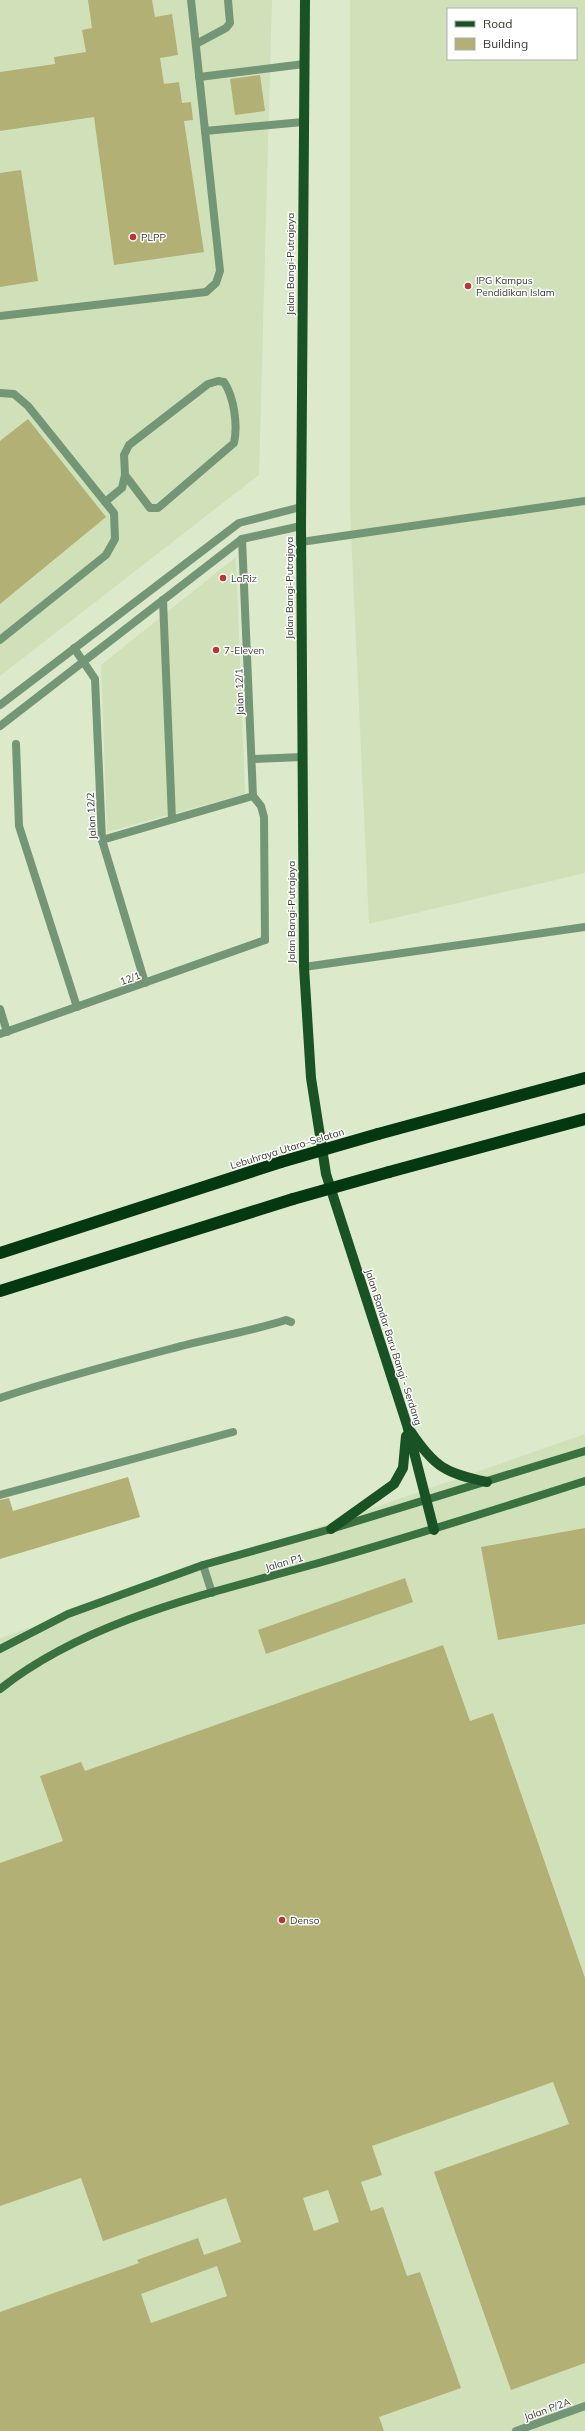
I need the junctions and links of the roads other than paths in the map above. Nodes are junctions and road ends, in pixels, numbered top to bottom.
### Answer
1 (191, 0) edge
2 (228, 0) edge
3 (305, 0) edge
4 (196, 44) junction
5 (304, 64) junction
6 (199, 76) junction
7 (303, 122) junction
8 (205, 131) junction
9 (0, 316) edge
10 (0, 393) edge
11 (125, 475) junction
12 (585, 501) edge
13 (105, 502) junction
14 (301, 507) junction
15 (301, 526) junction
16 (242, 539) junction
17 (301, 542) junction
18 (163, 600) junction
19 (0, 640) edge
20 (74, 648) junction
21 (84, 661) junction
22 (0, 705) edge
23 (0, 726) edge
24 (16, 744) dead end
25 (302, 758) junction
26 (252, 759) junction
27 (253, 796) junction
28 (172, 819) junction
29 (102, 840) junction
30 (585, 927) edge
31 (304, 967) junction
32 (145, 983) junction
33 (77, 1007) junction
34 (0, 1009) edge
35 (4, 1033) edge
36 (585, 1078) edge
37 (585, 1118) edge
38 (326, 1174) joint
39 (0, 1253) edge
40 (0, 1291) edge
41 (291, 1322) dead end
42 (0, 1398) edge
43 (406, 1425) junction
44 (233, 1432) dead end
45 (585, 1451) edge
46 (585, 1480) edge
47 (488, 1482) junction
48 (0, 1495) edge
49 (426, 1500) junction
50 (331, 1529) junction
51 (434, 1530) junction
52 (203, 1565) junction
53 (212, 1593) junction
54 (0, 1649) edge
55 (0, 1689) edge
56 (585, 2406) edge
57 (516, 2431) edge

1 - 4 street
2 - 4 street
3 - 5 main road, Jalan Bangi-Putrajaya
4 - 6 street
5 - 6 street
5 - 7 main road, Jalan Bangi-Putrajaya
6 - 8 street
7 - 8 street
7 - 14 main road, Jalan Bangi-Putrajaya
8 - 9 street
10 - 13 street
11 - 11 street
11 - 13 street
12 - 17 street
13 - 19 street
14 - 15 main road, Jalan Bangi-Putrajaya
14 - 20 street
15 - 16 street
15 - 17 main road, Jalan Bangi-Putrajaya
16 - 18 street
16 - 26 street, Jalan 12/1
17 - 25 main road, Jalan Bangi-Putrajaya
18 - 21 street
18 - 28 street
20 - 21 street, Jalan 12/2
20 - 22 street
21 - 23 street
21 - 29 street, Jalan 12/2
24 - 33 street
25 - 26 street
25 - 31 main road, Jalan Bangi-Putrajaya
26 - 27 street, Jalan 12/1
27 - 28 street
27 - 32 street, 12/1
28 - 29 street
29 - 32 street, Jalan 12/2
30 - 31 street
31 - 38 main road, Jalan Bangi-Putrajaya
32 - 33 street, 12/1
33 - 35 street, 12/1
34 - 35 street
36 - 39 highway, Lebuhraya Utara–Selatan, bridge
37 - 40 highway, bridge
38 - 43 main road, Jalan Bandar Baru Bangi - Serdang
41 - 42 street
43 - 47 main road
43 - 49 main road, Jalan Bandar Baru Bangi - Serdang
43 - 50 main road
44 - 48 street
45 - 47 main road, Jalan P1
46 - 51 main road, Jalan P1
47 - 49 main road, Jalan P1
49 - 50 main road, Jalan P1
49 - 51 main road, Jalan Bandar Baru Bangi - Serdang
50 - 52 main road, Jalan P1
51 - 53 main road, Jalan P1
52 - 53 street
52 - 54 main road, Jalan P1
53 - 55 main road, Jalan P1
56 - 57 street, Jalan P/2A

